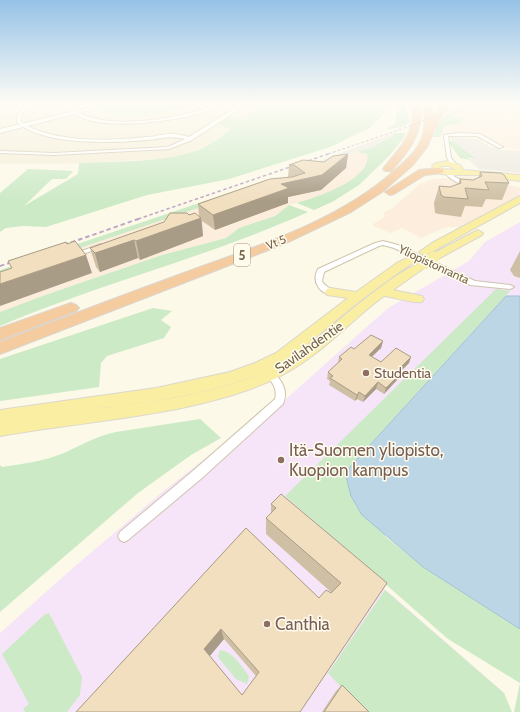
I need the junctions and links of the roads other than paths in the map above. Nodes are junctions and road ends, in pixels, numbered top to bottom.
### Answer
1 (59, 136) edge
2 (167, 136) edge
3 (178, 136) edge
4 (194, 136) edge
5 (413, 136) edge
6 (427, 136) edge
7 (446, 136) edge
8 (480, 136) edge
9 (190, 139) junction
10 (501, 147) dead end
11 (0, 152) edge
12 (452, 169) junction
13 (520, 177) edge
14 (468, 184) edge
15 (520, 199) edge
16 (520, 209) edge
17 (105, 245) edge
18 (242, 255) junction
19 (424, 258) junction
20 (62, 259) edge
21 (403, 279) junction
22 (510, 287) dead end
23 (331, 292) junction
24 (383, 292) junction
25 (359, 296) junction
26 (346, 306) junction
27 (0, 334) edge
28 (0, 348) edge
29 (267, 370) junction
30 (0, 416) edge
31 (0, 429) edge
32 (124, 536) dead end

1 - 2 street
3 - 9 street
4 - 9 street
5 - 27 highway, Vt 5 / 5
6 - 18 highway, Vt 5 / 5
7 - 12 street
8 - 10 street
9 - 11 street
12 - 13 main road
12 - 14 street
12 - 18 highway
15 - 19 main road, Savilahdentie
16 - 19 main road, Savilahdentie
17 - 20 street
18 - 28 highway, Vt 5 / 5
19 - 21 main road, Savilahdentie
19 - 25 main road, Savilahdentie
21 - 24 main road, Savilahdentie
21 - 24 main road
22 - 23 street, Yliopistonranta
23 - 25 main road
23 - 26 main road
24 - 29 main road, Savilahdentie
25 - 26 main road, Savilahdentie
26 - 29 main road, Savilahdentie
29 - 30 main road, Savilahdentie
29 - 31 main road, Savilahdentie
29 - 32 street

